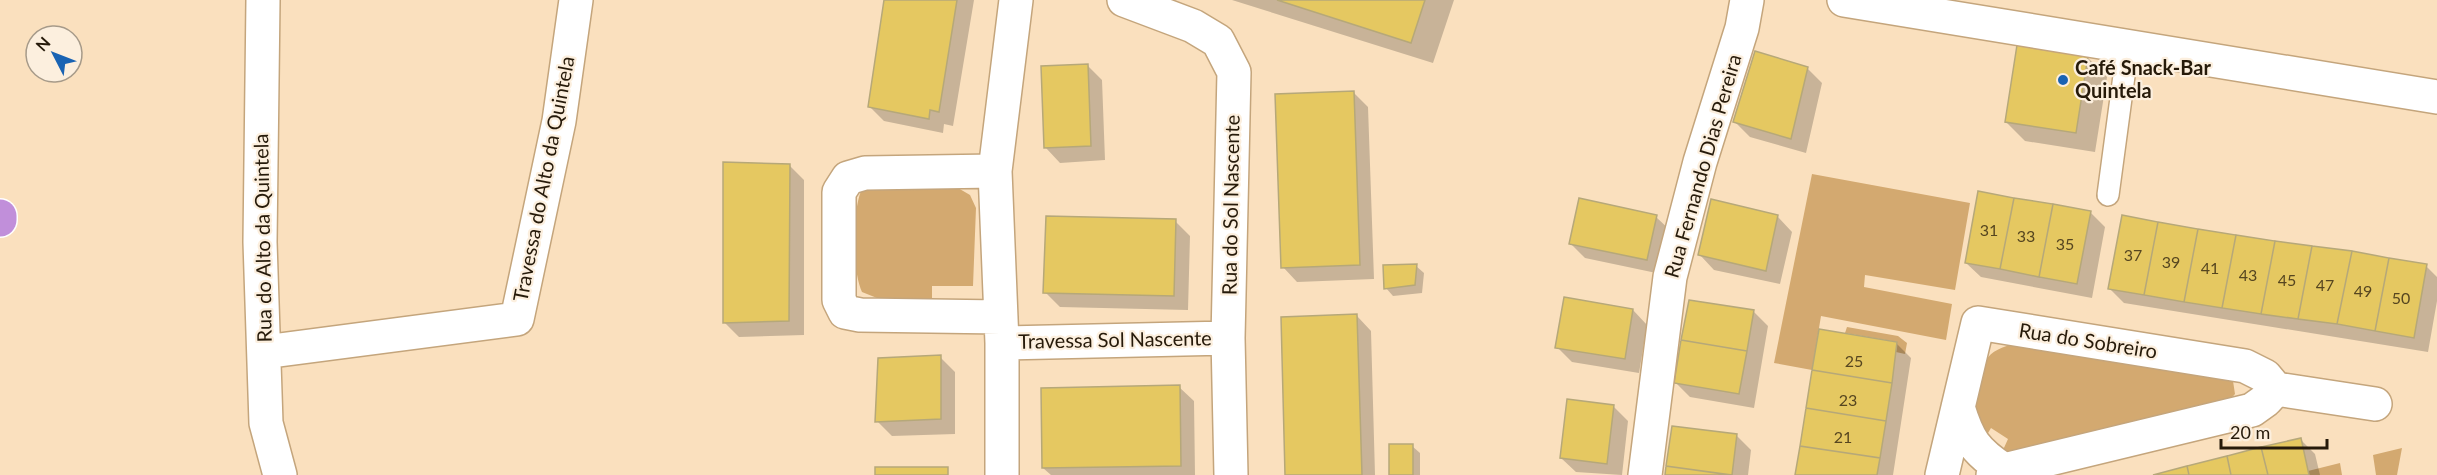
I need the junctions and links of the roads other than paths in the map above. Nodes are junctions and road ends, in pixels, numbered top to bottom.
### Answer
1 (263, 0) edge
2 (576, 0) edge
3 (1016, 0) edge
4 (1124, 0) edge
5 (1747, 0) edge
6 (1844, 0) edge
7 (2128, 46) junction
8 (2437, 97) edge
9 (995, 171) junction
10 (2108, 195) dead end
11 (1001, 330) junction
12 (1228, 338) junction
13 (264, 352) junction
14 (2276, 389) junction
15 (2375, 404) dead end
16 (1958, 407) junction
17 (1999, 472) edge
18 (280, 475) edge
19 (1002, 475) edge
20 (1231, 475) edge
21 (1645, 475) edge
22 (1942, 475) edge

1 - 13 street, Rua do Alto da Quintela
2 - 13 street, Travessa do Alto da Quintela
3 - 9 street
4 - 12 street, Rua do Sol Nascente
5 - 21 street, Rua Fernando Dias Pereira
6 - 7 street
7 - 8 street
7 - 10 lane
9 - 11 street
9 - 11 street, Travessa Sol Nascente
11 - 12 street, Travessa Sol Nascente
11 - 19 street
12 - 20 street, Rua do Sol Nascente
13 - 18 street, Rua do Alto da Quintela
14 - 15 street
14 - 16 street, Rua do Sobreiro
14 - 17 street
16 - 17 street
16 - 22 street, Rua do Sobreiro

